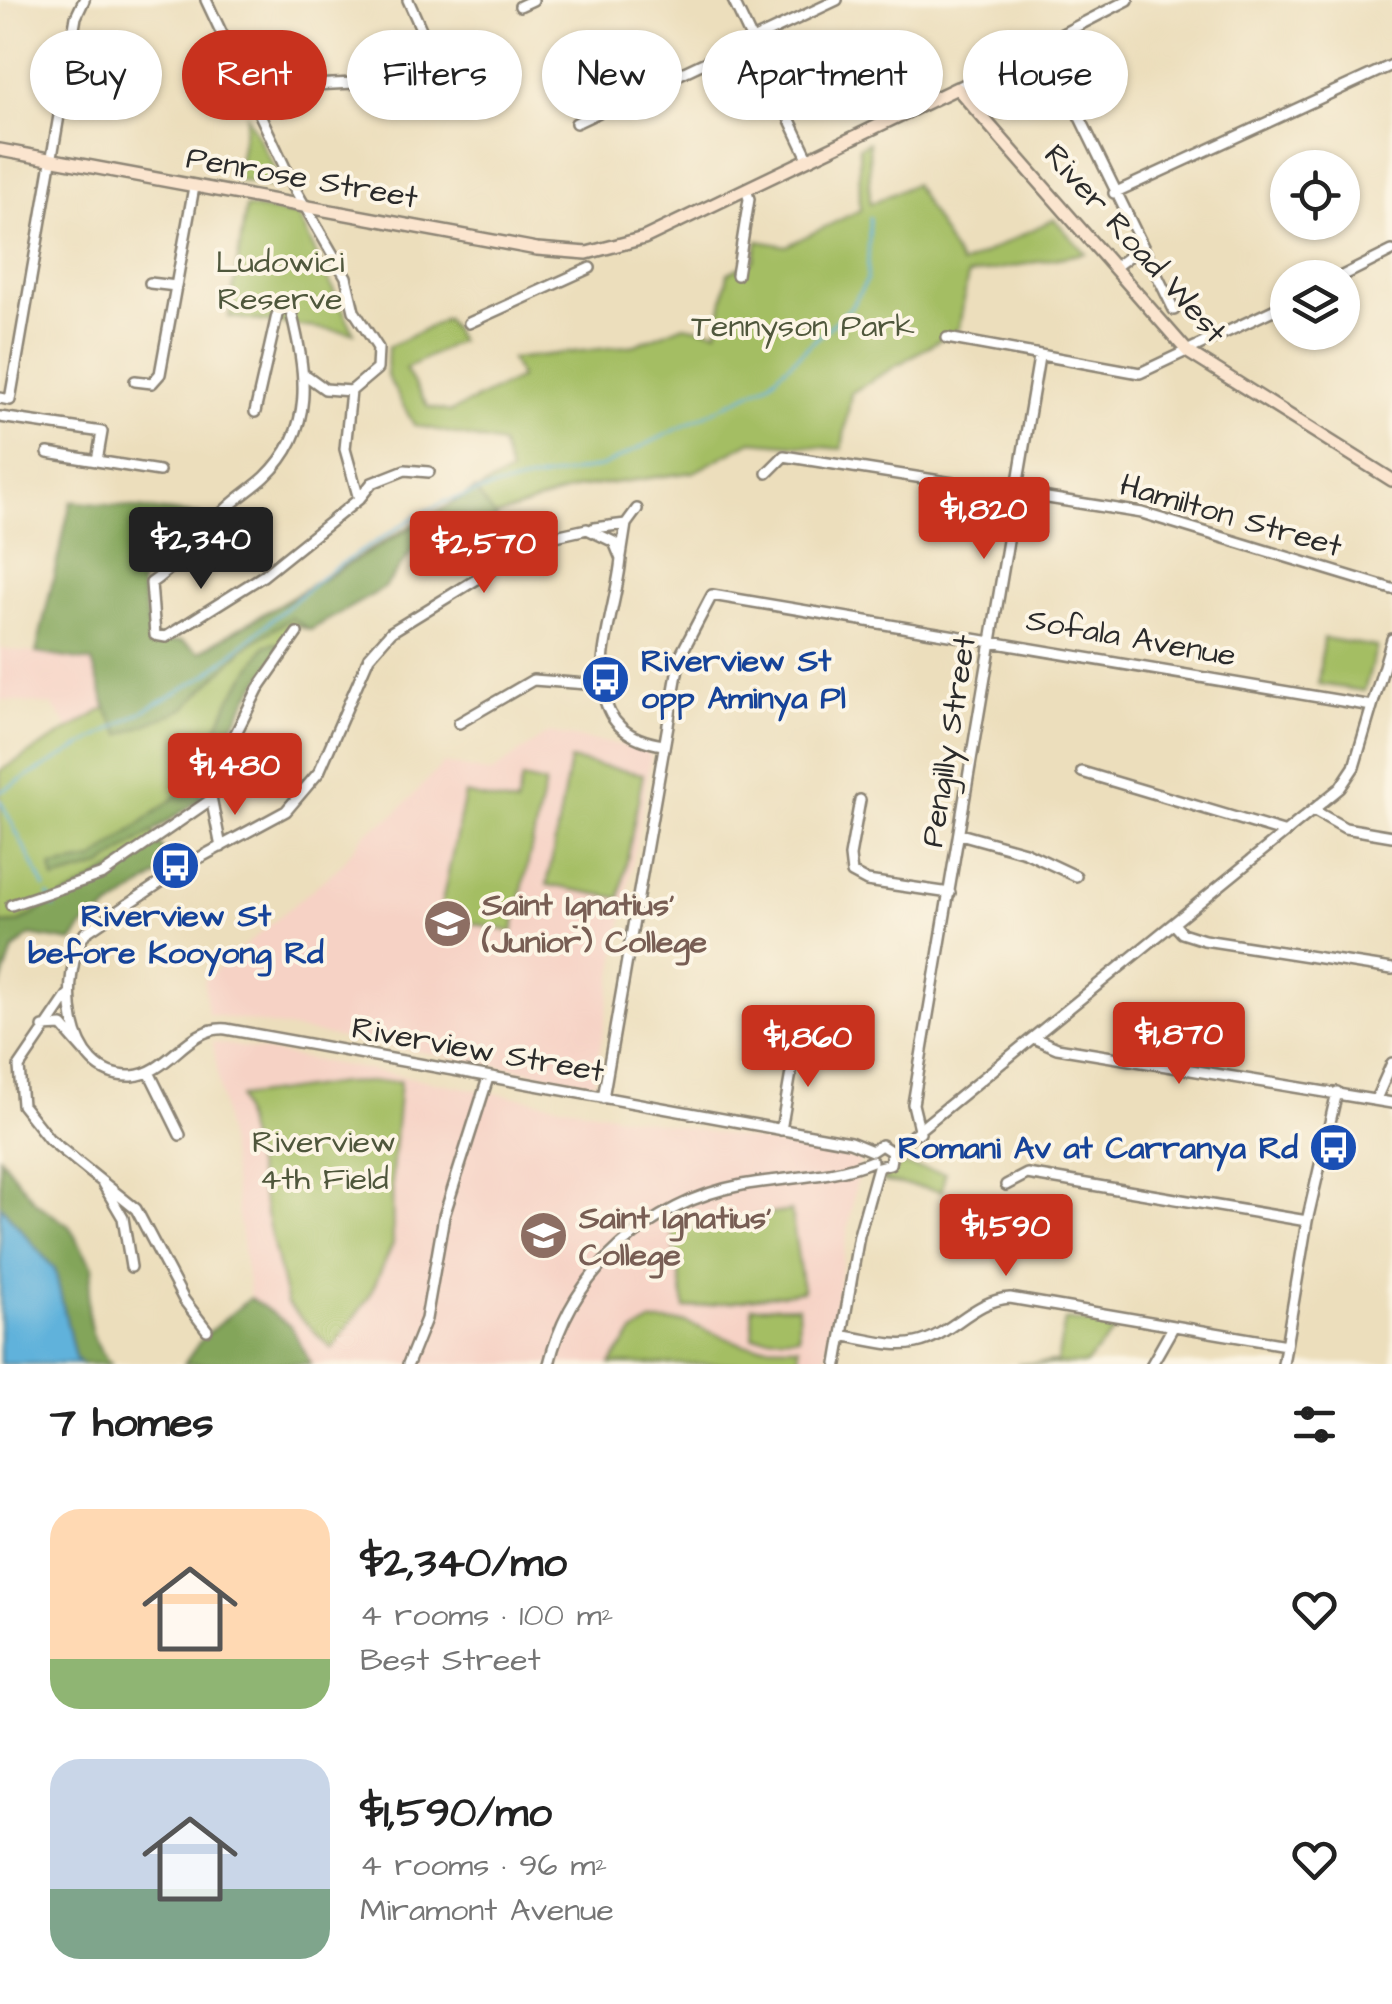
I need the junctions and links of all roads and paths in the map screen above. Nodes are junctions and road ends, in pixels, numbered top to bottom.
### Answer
1 (84, 0) edge
2 (206, 0) edge
3 (408, 0) edge
4 (533, 0) edge
5 (733, 0) edge
6 (837, 0) edge
7 (1128, 0) edge
8 (520, 6) dead end
9 (220, 30) edge
10 (747, 30) edge
11 (773, 30) edge
12 (1067, 30) edge
13 (702, 64) edge
14 (1392, 65) edge
15 (327, 84) edge
16 (963, 84) edge
17 (956, 88) junction
18 (264, 120) edge
19 (790, 120) edge
20 (1080, 120) edge
21 (576, 124) dead end
22 (0, 150) edge
23 (808, 158) junction
24 (52, 160) junction
25 (194, 187) junction
26 (746, 189) junction
27 (1114, 193) junction
28 (306, 207) junction
29 (1142, 247) junction
30 (1392, 250) edge
31 (1115, 267) junction
32 (1360, 267) edge
33 (590, 268) dead end
34 (736, 275) dead end
35 (150, 282) dead end
36 (176, 286) junction
37 (1174, 310) dead end
38 (1270, 311) edge
39 (470, 324) dead end
40 (947, 338) dead end
41 (1188, 352) junction
42 (1039, 356) junction
43 (307, 376) junction
44 (135, 380) dead end
45 (351, 391) junction
46 (0, 398) edge
47 (255, 412) dead end
48 (0, 417) edge
49 (48, 453) dead end
50 (97, 461) junction
51 (159, 472) dead end
52 (429, 472) dead end
53 (767, 473) dead end
54 (1392, 480) edge
55 (1016, 491) junction
56 (359, 500) junction
57 (637, 509) dead end
58 (626, 524) junction
59 (587, 529) junction
60 (621, 558) junction
61 (1392, 589) edge
62 (297, 633) dead end
63 (992, 638) junction
64 (1392, 639) edge
65 (601, 685) junction
66 (1372, 706) junction
67 (459, 723) dead end
68 (664, 745) junction
69 (1082, 772) dead end
70 (860, 800) dead end
71 (208, 801) junction
72 (1313, 810) junction
73 (1284, 832) junction
74 (960, 834) junction
75 (1392, 836) edge
76 (220, 847) junction
77 (1076, 876) dead end
78 (950, 893) junction
79 (10, 905) dead end
80 (1174, 924) junction
81 (1392, 969) edge
82 (68, 995) junction
83 (43, 1027) junction
84 (1036, 1039) junction
85 (796, 1044) dead end
86 (91, 1056) junction
87 (1392, 1063) edge
88 (149, 1072) junction
89 (488, 1078) junction
90 (1337, 1092) junction
91 (603, 1098) junction
92 (1376, 1100) junction
93 (1392, 1103) edge
94 (781, 1130) junction
95 (920, 1132) junction
96 (180, 1134) dead end
97 (892, 1152) junction
98 (874, 1160) junction
99 (99, 1177) junction
100 (1006, 1185) dead end
101 (1307, 1221) junction
102 (131, 1267) dead end
103 (1172, 1327) junction
104 (207, 1330) dead end
105 (844, 1336) junction
106 (1286, 1345) junction
107 (408, 1364) edge
108 (549, 1364) edge
109 (837, 1364) edge
110 (1152, 1364) edge
111 (1283, 1364) edge

1 - 24 street
2 - 9 street
3 - 15 street
4 - 8 street
5 - 10 street
6 - 11 street
7 - 12 street
13 - 21 street
14 - 27 street
16 - 17 street
17 - 23 main road, Penrose Street
17 - 31 main road, River Road West
18 - 28 street
19 - 23 street
20 - 27 street
22 - 24 main road, Penrose Street
23 - 26 main road, Penrose Street
24 - 25 main road, Penrose Street
24 - 46 street
25 - 28 main road, Penrose Street
25 - 36 street
26 - 28 main road, Penrose Street
26 - 34 street
27 - 29 street
28 - 45 street
29 - 31 street
29 - 37 street
30 - 32 street
31 - 41 main road, River Road West
33 - 39 street
35 - 36 street
36 - 44 street
38 - 41 street
40 - 42 street
41 - 42 street
41 - 54 main road, River Road West
42 - 55 street, Pengilly Street
43 - 45 street
43 - 47 street
43 - 56 street
45 - 56 street
48 - 50 street
49 - 50 street
50 - 51 street
52 - 56 street
53 - 55 street, Hamilton Street
55 - 61 street, Hamilton Street
55 - 63 street, Pengilly Street
57 - 58 street
58 - 59 street
58 - 60 street
59 - 60 street
59 - 76 street
60 - 65 street
62 - 71 street
63 - 66 street, Sofala Avenue
63 - 68 street, Sofala Avenue
63 - 74 street, Pengilly Street
64 - 66 street
65 - 67 street
65 - 68 street
66 - 72 street
68 - 91 street
69 - 73 street
70 - 78 street
71 - 76 street
71 - 79 street
72 - 73 street
72 - 75 street
73 - 80 street
74 - 77 street
74 - 78 street, Pengilly Street
76 - 82 street
78 - 95 street, Pengilly Street
80 - 81 street
80 - 84 street
82 - 83 street
82 - 86 street
83 - 86 street
83 - 99 street
84 - 90 street
84 - 95 street
85 - 94 street
86 - 88 street
87 - 92 street
88 - 89 street, Riverview Street
88 - 96 street
89 - 91 street, Riverview Street
89 - 107 street
90 - 92 street
90 - 101 street
91 - 94 street, Riverview Street
92 - 93 street
94 - 98 street, Riverview Street
95 - 97 street
97 - 98 street
97 - 98 street
98 - 105 street
98 - 108 street
99 - 102 street
99 - 104 street
100 - 101 street
101 - 106 street
103 - 105 street
103 - 106 street
103 - 110 street
105 - 109 street
106 - 111 street

